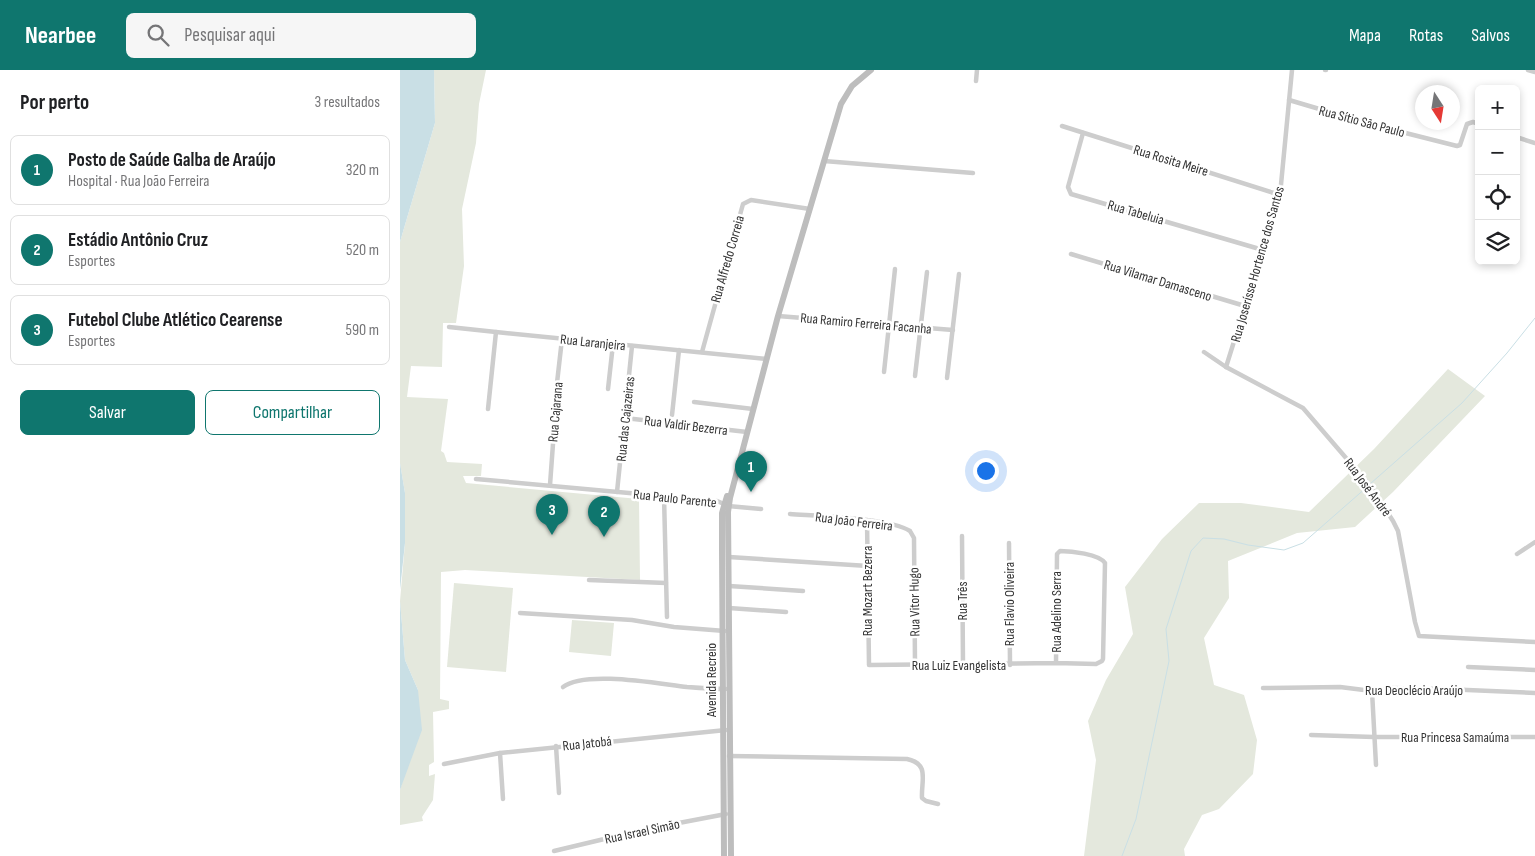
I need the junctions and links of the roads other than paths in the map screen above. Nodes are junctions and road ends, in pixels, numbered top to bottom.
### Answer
1 (871, 70) edge
2 (977, 70) edge
3 (1292, 70) edge
4 (1528, 70) edge
5 (1535, 72) edge
6 (976, 81) dead end
7 (1289, 100) junction
8 (1475, 123) edge
9 (1062, 126) dead end
10 (1083, 133) junction
11 (1520, 138) edge
12 (1535, 143) edge
13 (824, 161) junction
14 (973, 173) dead end
15 (1280, 195) junction
16 (810, 209) junction
17 (1263, 250) junction
18 (1071, 254) dead end
19 (896, 269) dead end
20 (927, 272) dead end
21 (959, 274) dead end
22 (1246, 306) junction
23 (778, 316) junction
24 (889, 325) junction
25 (449, 327) dead end
26 (921, 328) junction
27 (953, 330) junction
28 (496, 332) junction
29 (562, 339) junction
30 (613, 344) junction
31 (632, 346) junction
32 (679, 350) junction
33 (702, 352) junction
34 (1204, 352) dead end
35 (767, 359) junction
36 (1226, 367) junction
37 (884, 372) dead end
38 (916, 376) dead end
39 (947, 378) dead end
40 (608, 389) dead end
41 (694, 402) dead end
42 (488, 409) dead end
43 (753, 409) junction
44 (672, 415) dead end
45 (625, 418) junction
46 (747, 432) junction
47 (476, 479) dead end
48 (550, 485) junction
49 (617, 492) junction
50 (664, 496) junction
51 (726, 505) junction
52 (760, 509) dead end
53 (790, 514) dead end
54 (867, 520) junction
55 (962, 536) dead end
56 (914, 538) joint
57 (1535, 542) edge
58 (1009, 543) dead end
59 (1517, 554) dead end
60 (729, 557) junction
61 (1056, 558) joint
62 (868, 566) junction
63 (589, 580) dead end
64 (666, 582) junction
65 (729, 586) junction
66 (803, 591) dead end
67 (729, 608) junction
68 (786, 612) dead end
69 (520, 614) dead end
70 (667, 617) dead end
71 (726, 631) junction
72 (1535, 642) edge
73 (867, 661) joint
74 (1055, 663) junction
75 (1010, 664) junction
76 (915, 665) junction
77 (963, 665) junction
78 (1468, 667) dead end
79 (1535, 670) edge
80 (563, 687) dead end
81 (1263, 688) dead end
82 (727, 689) junction
83 (1372, 691) junction
84 (1535, 693) edge
85 (727, 730) junction
86 (1311, 735) dead end
87 (1374, 737) junction
88 (1535, 737) edge
89 (556, 746) junction
90 (500, 753) junction
91 (727, 756) junction
92 (444, 764) dead end
93 (1376, 765) dead end
94 (559, 793) dead end
95 (503, 799) dead end
96 (938, 804) dead end
97 (727, 814) junction
98 (554, 852) dead end
99 (724, 856) edge
100 (731, 856) edge

1 - 13 main road
2 - 6 street
3 - 7 street, Rua Joserísse Hortence dos Santos
4 - 5 street
7 - 8 street, Rua Sítio São Paulo
7 - 15 street, Rua Joserísse Hortence dos Santos
9 - 10 street, Rua Rosita Meire
10 - 15 street, Rua Rosita Meire
10 - 17 street, Rua Tabeluia
11 - 12 street
13 - 14 street
13 - 16 main road
15 - 17 street, Rua Joserísse Hortence dos Santos
16 - 23 main road
16 - 33 street, Rua Alfredo Correia
17 - 22 street, Rua Joserísse Hortence dos Santos
18 - 22 street, Rua Vilamar Damasceno
19 - 24 street
20 - 26 street
21 - 27 street
22 - 36 street, Rua Joserísse Hortence dos Santos
23 - 24 street, Rua Ramiro Ferreira Facanha
23 - 35 main road
24 - 26 street, Rua Ramiro Ferreira Facanha
24 - 37 street
25 - 28 street, Rua Laranjeira
26 - 27 street, Rua Ramiro Ferreira Facanha
26 - 38 street
27 - 39 street
28 - 29 street, Rua Laranjeira
28 - 42 street
29 - 30 street, Rua Laranjeira
29 - 48 street, Rua Cajarana
30 - 31 street, Rua Laranjeira
30 - 40 street
31 - 32 street, Rua Laranjeira
31 - 45 street, Rua das Cajazeiras
32 - 33 street, Rua Laranjeira
32 - 44 street
33 - 35 street, Rua Laranjeira
34 - 36 street, Rua José André
35 - 43 main road
36 - 72 street, Rua José André
41 - 43 street
43 - 46 main road
45 - 46 street, Rua Valdir Bezerra
45 - 49 street, Rua das Cajazeiras
46 - 51 main road
47 - 48 street, Rua Paulo Parente
48 - 49 street, Rua Paulo Parente
49 - 50 street, Rua Paulo Parente
50 - 51 street, Rua Paulo Parente
50 - 64 street
51 - 52 street
51 - 60 main road, Avenida Recreio
51 - 71 main road, Avenida Recreio
53 - 54 street, Rua João Ferreira
54 - 56 street, Rua João Ferreira
54 - 62 street, Rua Mozart Bezerra
55 - 77 street, Rua Três
56 - 76 street, Rua Vitor Hugo
57 - 59 street
58 - 75 street, Rua Flavio Oliveira
60 - 62 street
60 - 65 main road, Avenida Recreio
61 - 74 street, Rua Adelino Serra
61 - 74 street, Rua Luiz Evangelista
62 - 73 street, Rua Mozart Bezerra
63 - 64 street
64 - 70 street
65 - 66 street
65 - 67 main road, Avenida Recreio
67 - 68 street
67 - 71 main road, Avenida Recreio
69 - 71 street
71 - 82 main road, Avenida Recreio
73 - 76 street, Rua Luiz Evangelista
74 - 75 street, Rua Luiz Evangelista
75 - 77 street, Rua Luiz Evangelista
76 - 77 street, Rua Luiz Evangelista
78 - 79 street
80 - 82 street
81 - 83 street, Rua Deoclécio Araújo
82 - 85 main road, Avenida Recreio
83 - 84 street, Rua Deoclécio Araújo
83 - 87 street
85 - 89 street, Rua Jatobá
85 - 91 main road, Avenida Recreio
86 - 87 street, Rua Princesa Samaúma
87 - 88 street, Rua Princesa Samaúma
87 - 93 street
89 - 90 street, Rua Jatobá
89 - 94 street
90 - 92 street, Rua Jatobá
90 - 95 street
91 - 96 street
91 - 97 main road, Avenida Recreio
97 - 98 street, Rua Israel Simão
97 - 99 main road, Avenida Recreio
97 - 100 main road, Avenida Recreio

